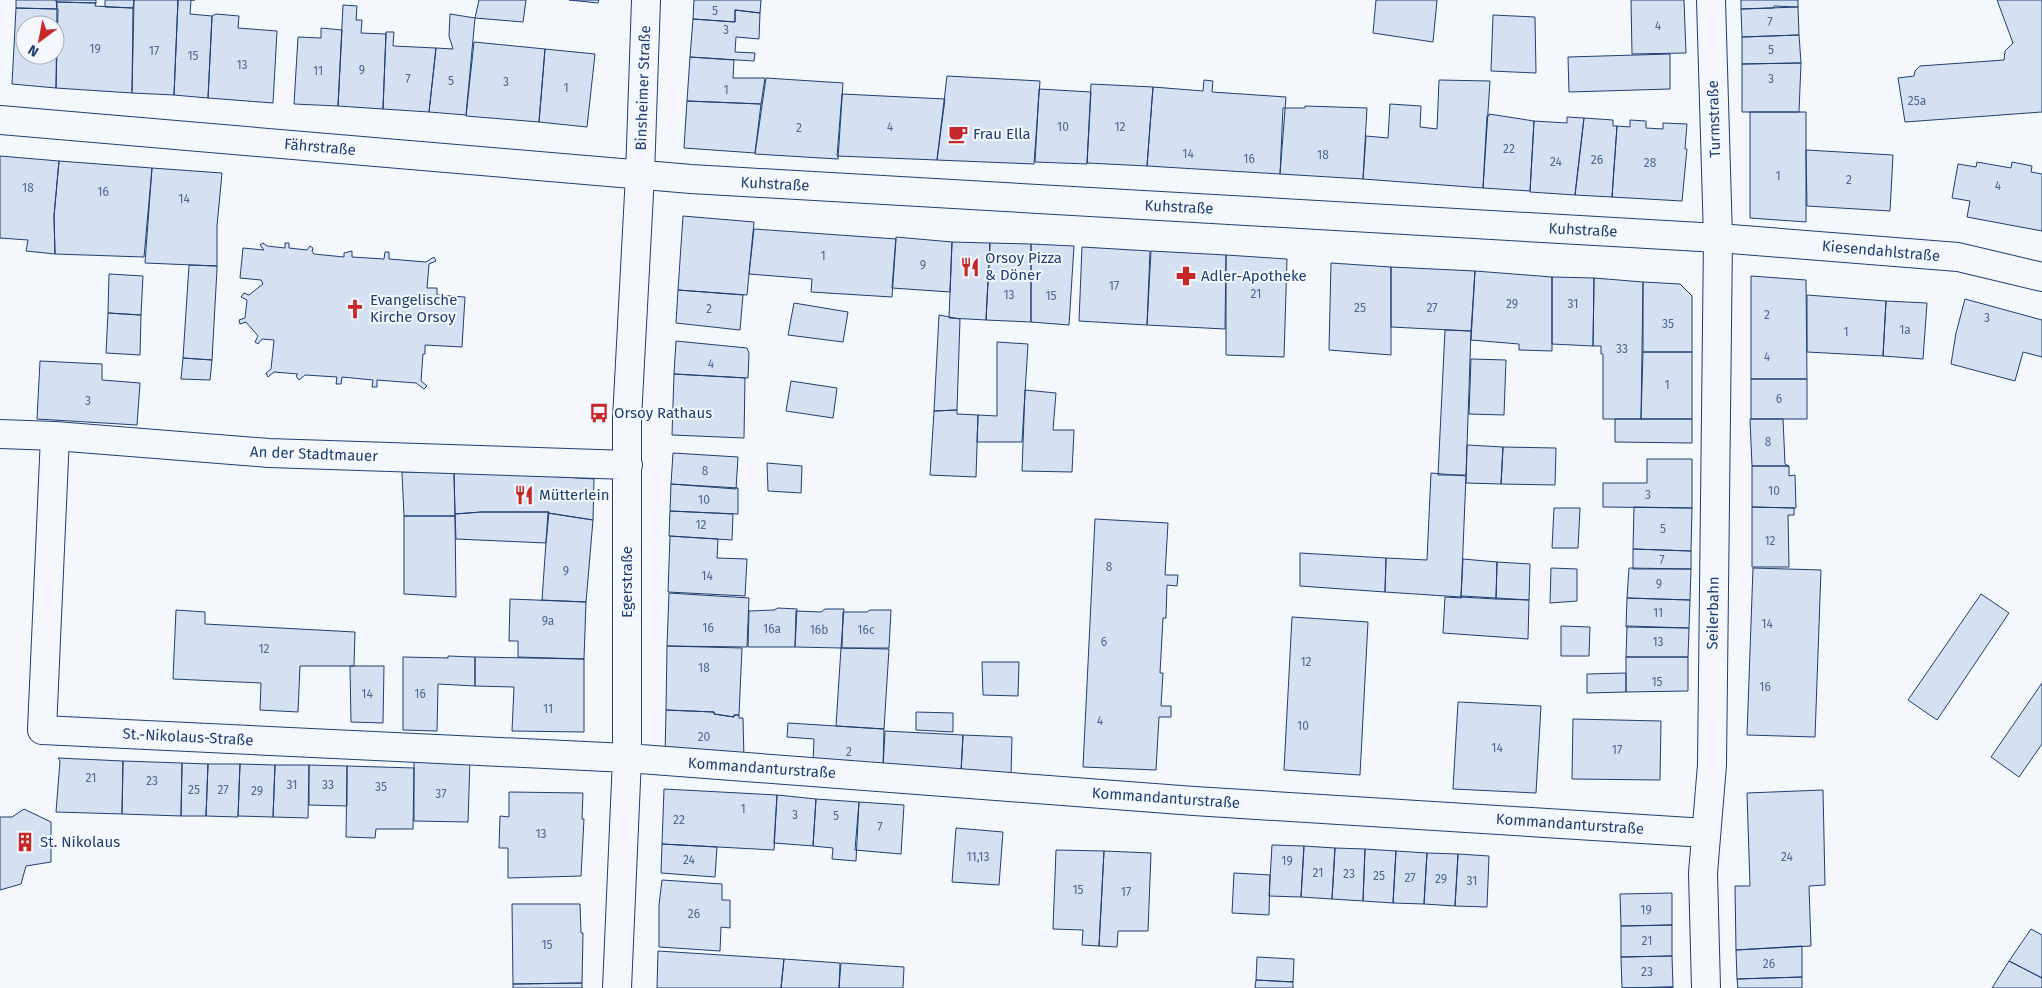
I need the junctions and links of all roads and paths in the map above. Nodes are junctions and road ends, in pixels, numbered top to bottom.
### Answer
1 (646, 0) edge
2 (1711, 0) edge
3 (0, 120) edge
4 (640, 175) junction
5 (1718, 238) junction
6 (2042, 277) edge
7 (0, 434) edge
8 (55, 436) junction
9 (628, 465) junction
10 (626, 758) junction
11 (1706, 833) junction
12 (617, 988) edge
13 (1706, 988) edge

1 - 4 street, Binsheimer Straße
2 - 5 street, Turmstraße
3 - 4 street, Fährstraße
4 - 5 street, Kuhstraße
4 - 9 street, Egerstraße
5 - 6 street, Kiesendahlstraße
5 - 11 street, Seilerbahn
7 - 8 street, An der Stadtmauer
8 - 9 street, An der Stadtmauer
8 - 10 street, St.-Nikolaus-Straße
9 - 10 street, Egerstraße
10 - 11 street, Kommandanturstraße
10 - 12 street, Egerstraße
11 - 13 street, Seilerbahn

